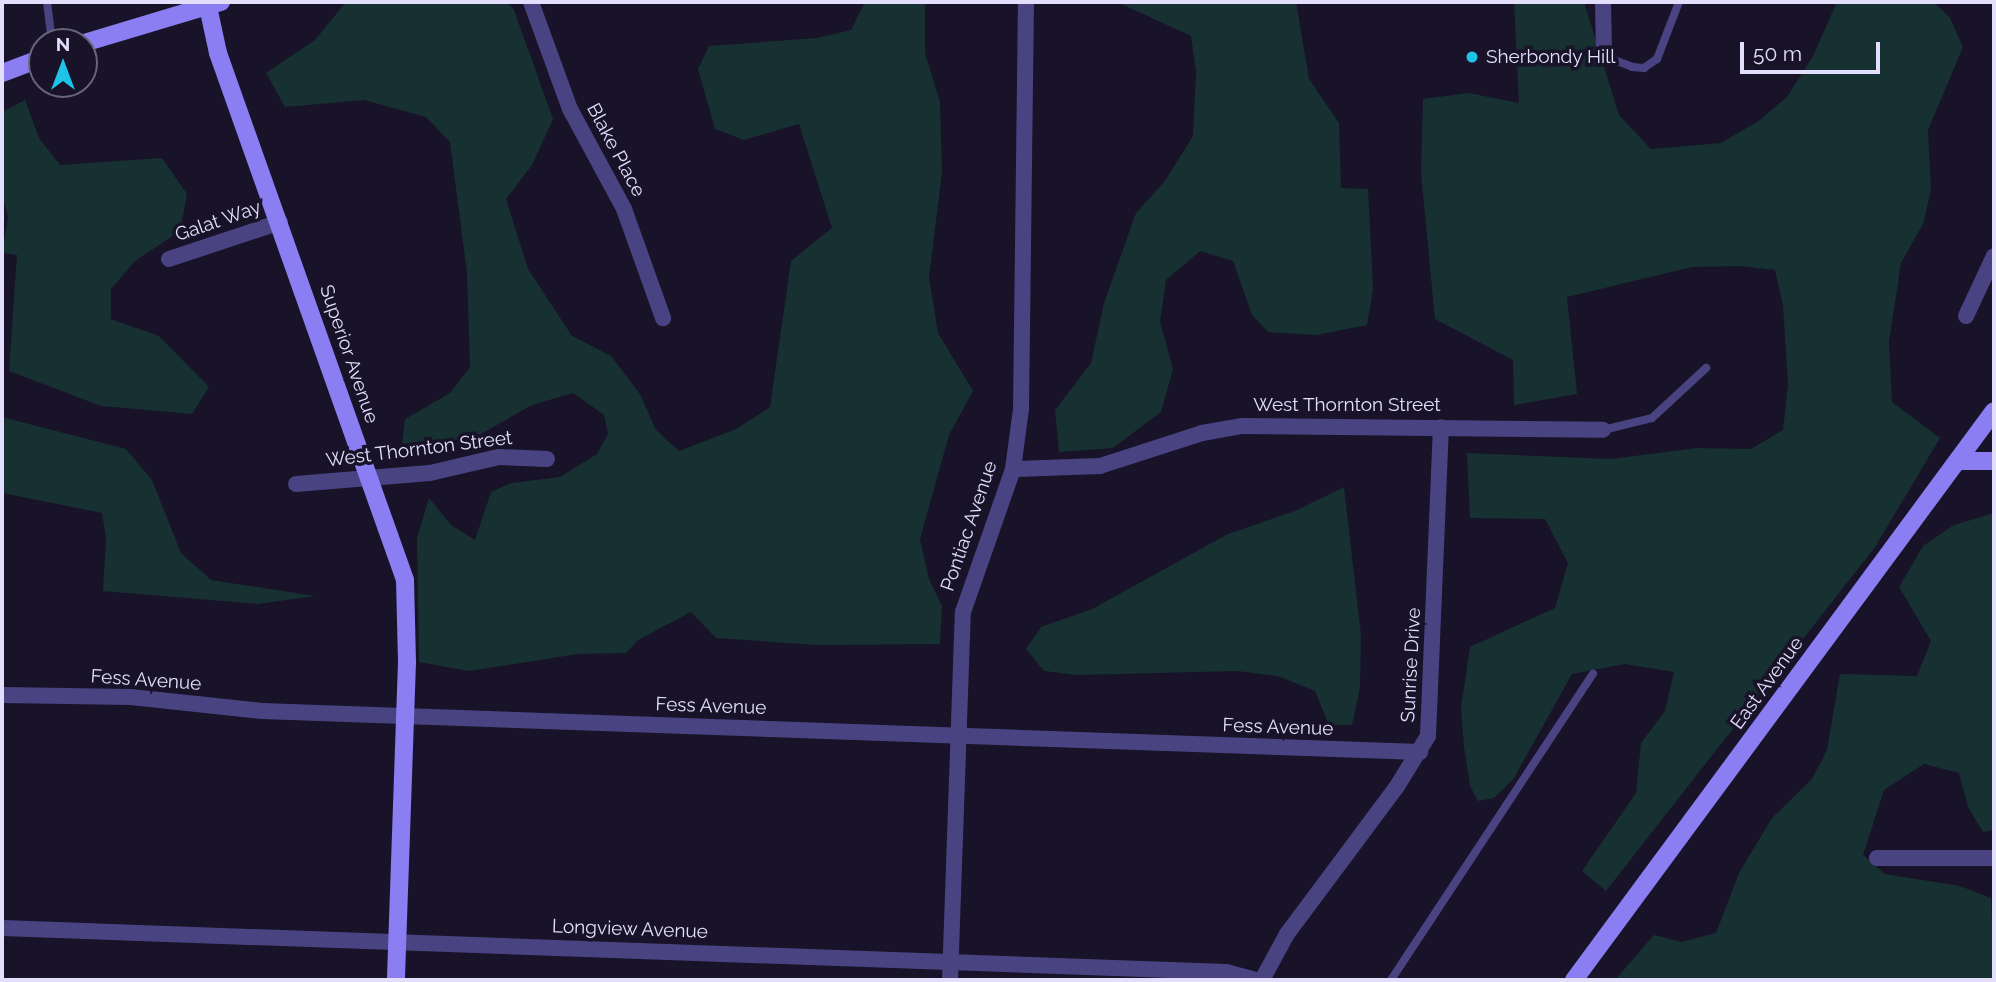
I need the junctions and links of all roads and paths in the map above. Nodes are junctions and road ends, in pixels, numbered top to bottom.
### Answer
1 (47, 2) edge
2 (531, 2) edge
3 (1026, 2) edge
4 (1603, 2) edge
5 (1679, 2) edge
6 (212, 3) edge
7 (50, 28) edge
8 (98, 39) edge
9 (1604, 56) joint
10 (28, 63) edge
11 (2, 73) edge
12 (279, 222) junction
13 (1994, 257) edge
14 (169, 259) dead end
15 (1966, 316) dead end
16 (663, 318) dead end
17 (1706, 368) dead end
18 (1994, 411) edge
19 (1441, 426) junction
20 (1603, 430) joint
21 (547, 459) dead end
22 (1956, 461) junction
23 (1994, 461) edge
24 (1013, 469) junction
25 (369, 475) junction
26 (296, 484) dead end
27 (1593, 674) dead end
28 (2, 695) edge
29 (404, 716) junction
30 (959, 737) junction
31 (1420, 752) junction
32 (1877, 858) dead end
33 (1994, 858) edge
34 (2, 928) edge
35 (397, 942) junction
36 (951, 962) junction
37 (396, 980) edge
38 (950, 980) edge
39 (1256, 980) edge
40 (1262, 980) edge
41 (1391, 980) edge
42 (1574, 980) edge

1 - 7 lane
2 - 16 street, Blake Place
3 - 24 street, Pontiac Avenue
4 - 9 street
5 - 9 lane
6 - 8 street
6 - 12 street, Superior Avenue
10 - 11 street
12 - 14 street, Galat Way
12 - 25 street, Superior Avenue
13 - 15 street
17 - 20 lane
18 - 22 street, East Avenue
19 - 20 street, West Thornton Street
19 - 24 street, West Thornton Street
19 - 31 street, Sunrise Drive
21 - 25 street, West Thornton Street
22 - 23 street
22 - 42 street, East Avenue
24 - 30 street, Pontiac Avenue
25 - 26 street, West Thornton Street
25 - 29 street, Superior Avenue
27 - 41 lane
28 - 29 street, Fess Avenue
29 - 30 street, Fess Avenue
29 - 35 street, Superior Avenue
30 - 31 street, Fess Avenue
30 - 36 street, Pontiac Avenue
31 - 40 street, Sunrise Drive
32 - 33 street
34 - 35 street, Longview Avenue
35 - 36 street, Longview Avenue
35 - 37 street, Superior Avenue
36 - 38 street, Pontiac Avenue
36 - 39 street, Longview Avenue

